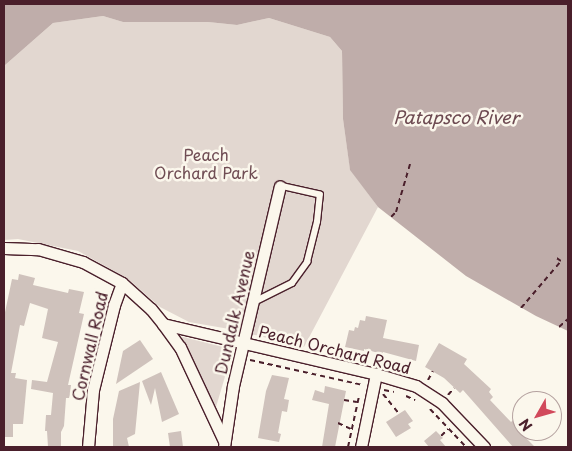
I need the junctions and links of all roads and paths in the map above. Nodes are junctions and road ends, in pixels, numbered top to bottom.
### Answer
1 (410, 164) dead end
2 (280, 186) joint
3 (391, 217) dead end
4 (4, 248) edge
5 (555, 257) dead end
6 (122, 282) junction
7 (254, 302) junction
8 (521, 308) dead end
9 (568, 319) edge
10 (163, 324) junction
11 (559, 328) dead end
12 (244, 344) junction
13 (240, 358) junction
14 (364, 372) junction
15 (376, 374) junction
16 (373, 387) junction
17 (344, 400) dead end
18 (418, 401) dead end
19 (357, 402) junction
20 (429, 408) dead end
21 (399, 414) dead end
22 (338, 423) dead end
23 (351, 429) junction
24 (448, 429) junction
25 (441, 436) dead end
26 (224, 444) edge
27 (88, 447) edge
28 (348, 447) edge
29 (361, 447) edge
30 (466, 447) edge
31 (484, 447) edge

1 - 3 path
2 - 7 street, Dundalk Avenue
2 - 7 lane
4 - 6 street
5 - 8 path
6 - 10 street
6 - 27 street, Cornwall Road
7 - 12 street, Dundalk Avenue
9 - 11 path
10 - 12 street, Peach Orchard Road
10 - 26 street
12 - 13 street, Dundalk Avenue
12 - 14 street, Peach Orchard Road
13 - 16 path
13 - 26 street, Dundalk Avenue
14 - 15 street, Peach Orchard Road
14 - 16 path
15 - 16 street
15 - 31 street, Peach Orchard Road
16 - 18 path
16 - 19 path
16 - 21 path
16 - 29 street
17 - 19 path
19 - 23 path
20 - 24 path
22 - 23 path
23 - 28 path
24 - 25 path
24 - 30 path

